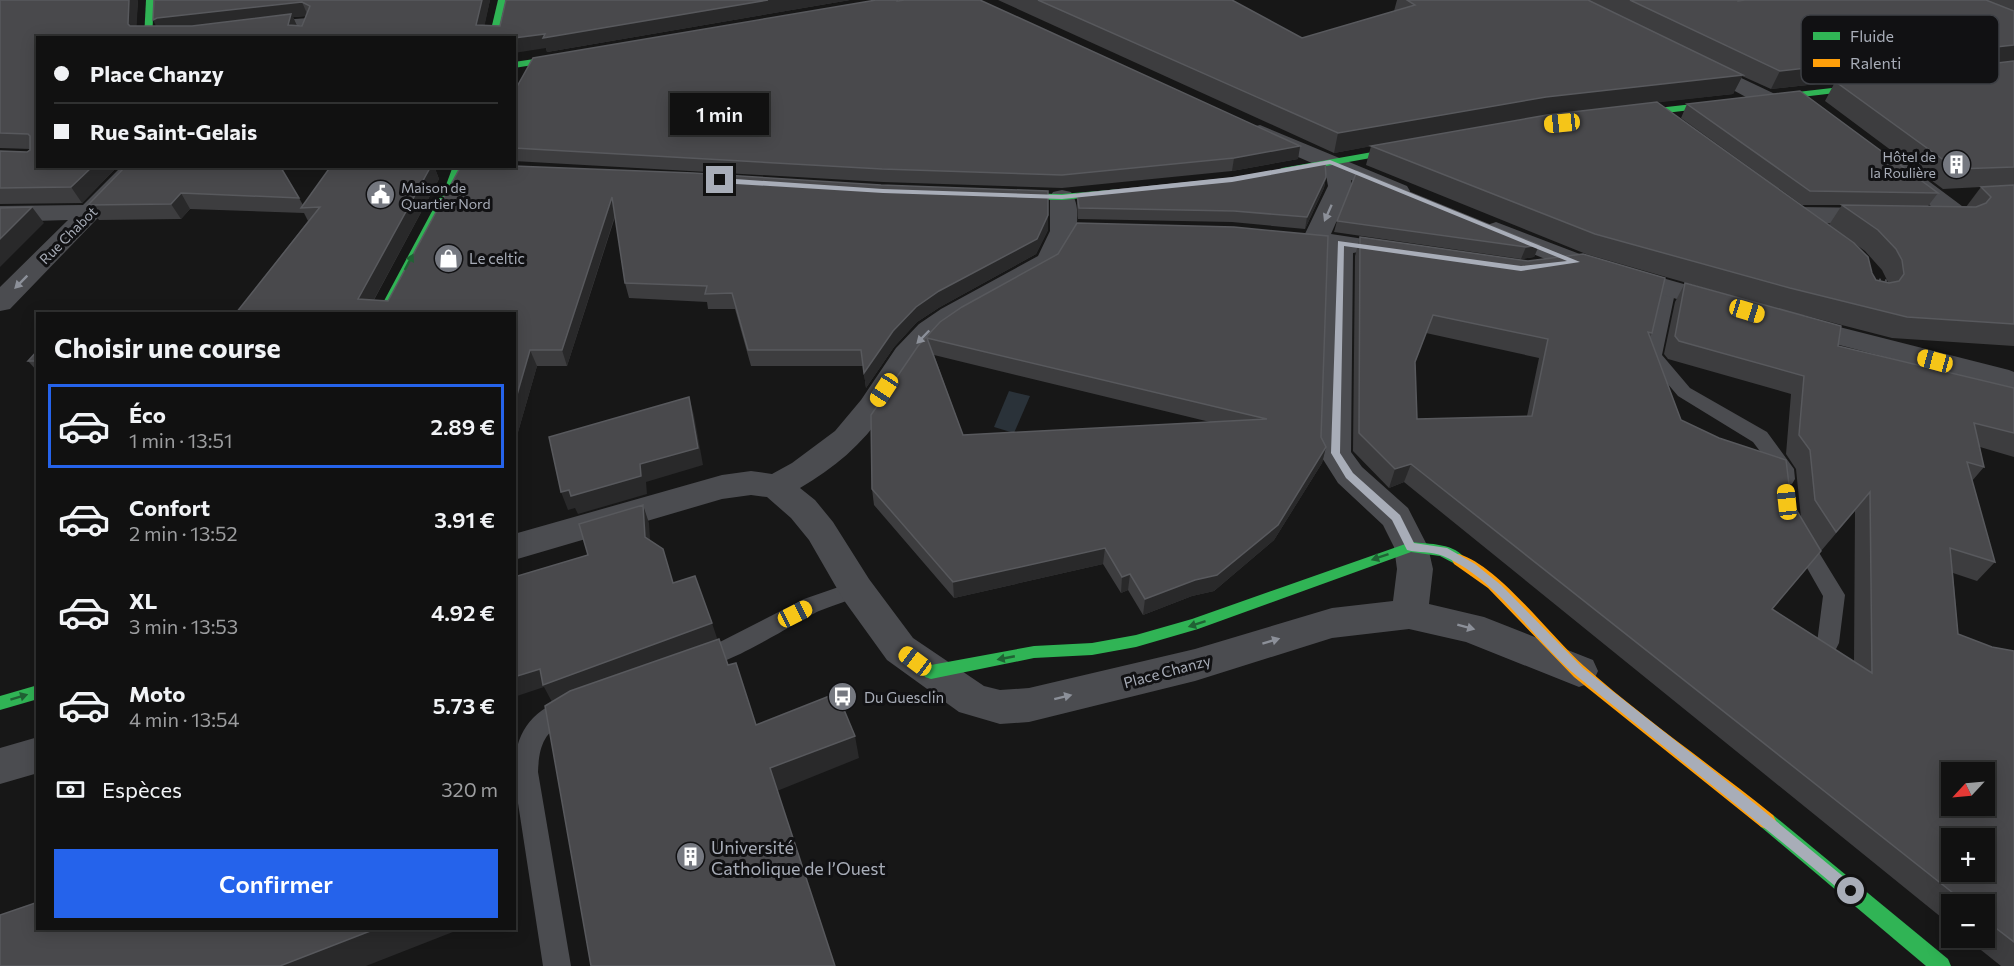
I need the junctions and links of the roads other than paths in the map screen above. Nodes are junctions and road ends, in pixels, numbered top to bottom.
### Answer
1 (150, 0) edge
2 (502, 0) edge
3 (253, 27) edge
4 (148, 36) edge
5 (303, 36) edge
6 (493, 36) edge
7 (1683, 56) edge
8 (516, 65) edge
9 (522, 78) edge
10 (1890, 84) edge
11 (1799, 95) junction
12 (1767, 99) junction
13 (1654, 112) junction
14 (1827, 116) edge
15 (1608, 117) edge
16 (1238, 122) edge
17 (1683, 133) edge
18 (1423, 146) edge
19 (1882, 157) edge
20 (1330, 162) junction
21 (134, 168) edge
22 (457, 168) edge
23 (1265, 174) edge
24 (1137, 191) edge
25 (987, 195) edge
26 (1062, 197) junction
27 (1970, 197) edge
28 (1936, 199) junction
29 (1422, 201) edge
30 (91, 212) junction
31 (0, 214) edge
32 (1477, 223) edge
33 (1317, 240) junction
34 (1374, 248) edge
35 (1576, 262) junction
36 (1521, 269) edge
37 (1872, 279) edge
38 (1668, 288) junction
39 (0, 303) edge
40 (383, 312) edge
41 (2009, 379) edge
42 (776, 486) junction
43 (1787, 499) edge
44 (1789, 519) edge
45 (516, 546) edge
46 (1411, 547) junction
47 (856, 589) junction
48 (1409, 614) junction
49 (1828, 643) edge
50 (679, 667) edge
51 (1579, 671) junction
52 (931, 672) junction
53 (36, 693) edge
54 (594, 698) edge
55 (0, 703) edge
56 (36, 755) edge
57 (0, 766) edge
58 (556, 966) edge
59 (1941, 966) edge

1 - 4 street
2 - 6 street
3 - 5 lane
7 - 12 street
8 - 9 street
10 - 11 street
11 - 12 street
11 - 14 street
12 - 13 street
13 - 15 street
13 - 17 street
16 - 20 street
18 - 20 street
19 - 28 street
20 - 23 street
20 - 29 street
20 -> 33 street
21 - 30 street, Rue Chabot
40 -> 22 street
24 - 26 street
25 - 26 street
26 -> 42 street
27 - 28 street
28 - 37 street
30 - 31 street
30 -> 39 street, Rue Chabot
32 - 35 street
33 - 34 street
33 - 46 street
35 - 36 street
35 - 38 street
38 - 41 street
38 - 43 lane
42 - 45 street
42 - 47 street, Place Chanzy
44 - 49 lane
46 - 48 street
46 - 51 street, Place Chanzy
46 -> 52 street, Place Chanzy
47 - 50 lane
47 - 52 street, Place Chanzy
48 -> 51 street, Place Chanzy
52 -> 48 street, Place Chanzy
51 - 59 street, Place Chanzy
55 -> 53 street
54 - 58 lane
56 - 57 street

